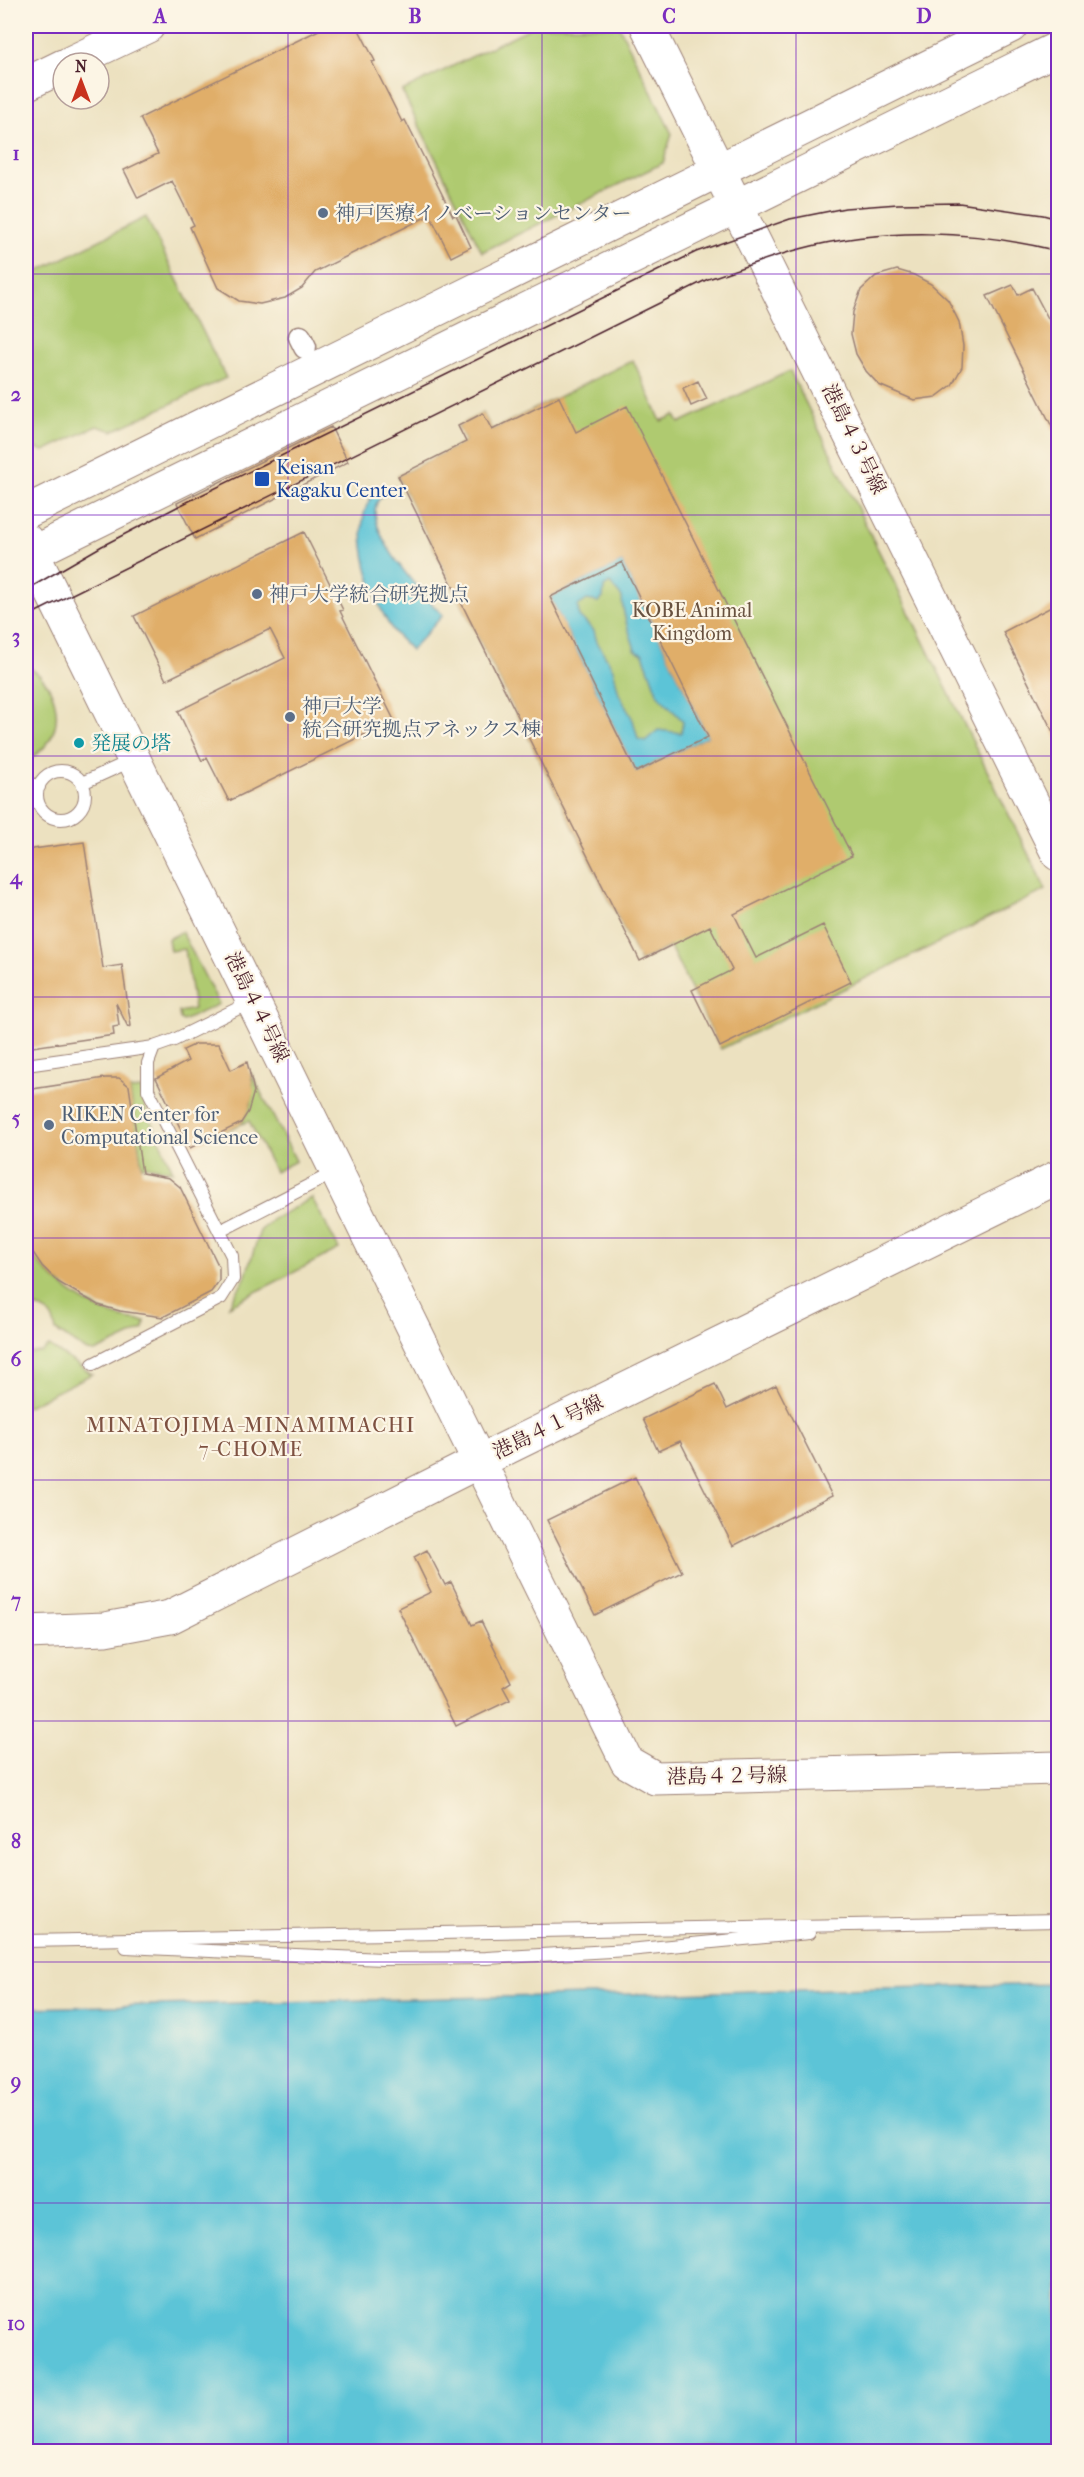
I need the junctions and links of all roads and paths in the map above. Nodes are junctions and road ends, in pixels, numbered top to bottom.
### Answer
1 (148, 26) edge
2 (647, 26) edge
3 (1011, 26) edge
4 (1059, 48) edge
5 (95, 51) edge
6 (51, 72) edge
7 (26, 84) edge
8 (720, 169) junction
9 (738, 205) junction
10 (26, 512) edge
11 (28, 550) edge
12 (134, 759) junction
13 (26, 782) edge
14 (82, 783) junction
15 (39, 787) junction
16 (1059, 854) edge
17 (254, 1001) junction
18 (154, 1047) junction
19 (26, 1065) edge
20 (338, 1171) junction
21 (1059, 1177) edge
22 (220, 1231) junction
23 (93, 1364) dead end
24 (478, 1462) junction
25 (26, 1632) edge
26 (1059, 1768) edge
27 (1059, 1922) edge
28 (867, 1925) junction
29 (26, 1942) edge

1 - 5 street
2 - 8 street, 港島４３号線
3 - 8 street
4 - 9 street
6 - 7 street
8 - 9 street, 港島４３号線
8 - 10 street
9 - 11 street
9 - 16 street, 港島４３号線
11 - 12 street, 港島４４号線
12 - 14 lane
12 - 17 street, 港島４４号線
13 - 15 lane
14 - 15 lane
14 - 15 lane
17 - 18 lane
17 - 20 street, 港島４４号線
18 - 19 lane
18 - 22 lane
20 - 22 lane
20 - 24 street, 港島４４号線
21 - 24 street, 港島４１号線
22 - 23 lane
24 - 25 street, 港島４１号線
24 - 26 street, 港島４２号線
27 - 28 lane
28 - 29 lane
28 - 29 lane

